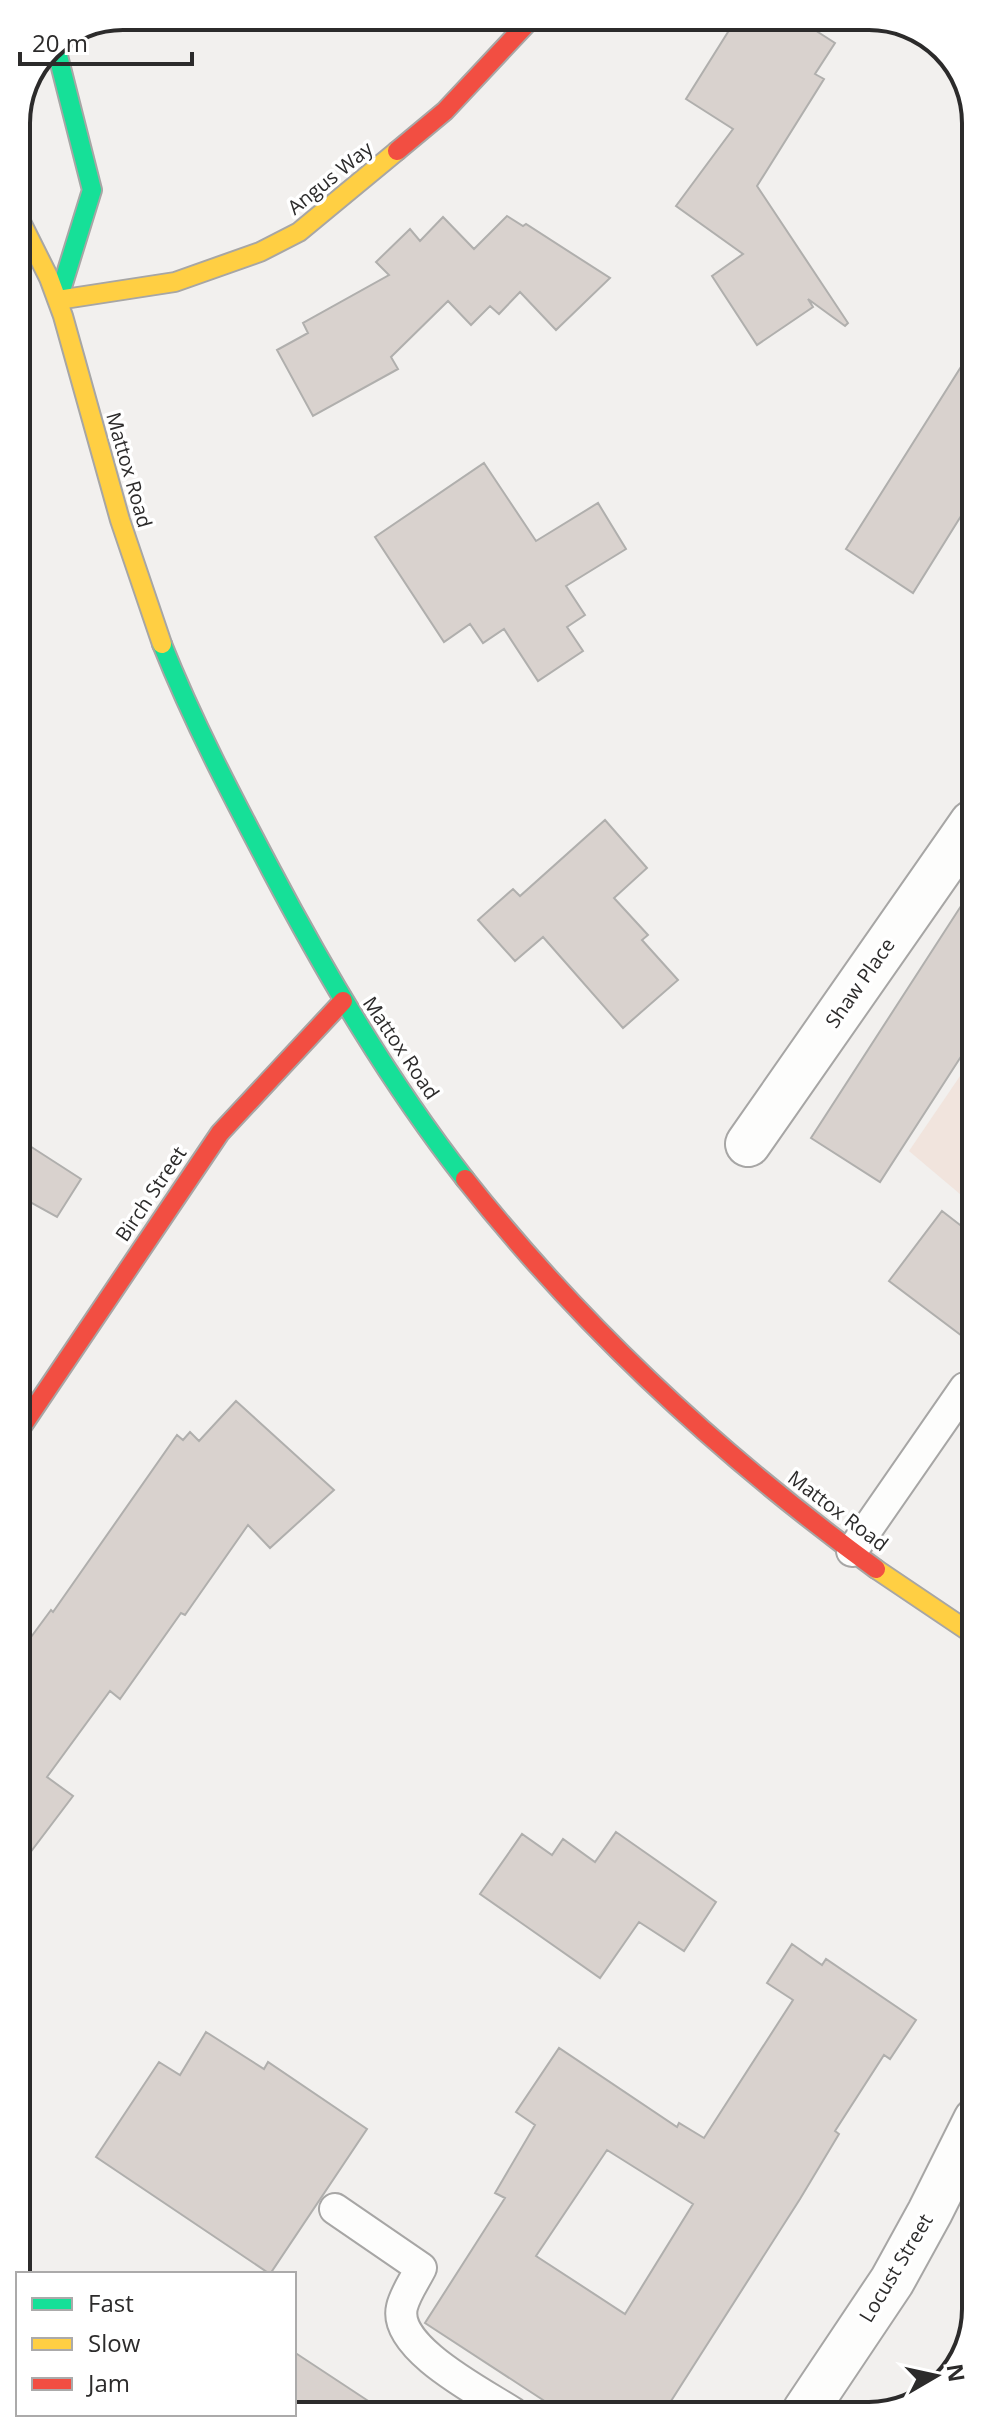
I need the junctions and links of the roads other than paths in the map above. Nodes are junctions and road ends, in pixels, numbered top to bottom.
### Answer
1 (521, 30) edge
2 (58, 57) edge
3 (30, 241) edge
4 (58, 300) junction
5 (962, 837) edge
6 (343, 1001) junction
7 (748, 1144) dead end
8 (962, 1392) edge
9 (30, 1415) edge
10 (852, 1551) junction
11 (962, 1627) edge
12 (962, 2148) edge
13 (335, 2209) dead end
14 (496, 2402) edge
15 (811, 2402) edge

1 - 4 main road, Angus Way
2 - 4 main road
3 - 4 main road, Mattox Road
4 - 6 main road, Mattox Road
5 - 7 street, Shaw Place
6 - 9 main road, Birch Street
6 - 10 main road, Mattox Road
8 - 10 lane
10 - 11 main road, Mattox Road
12 - 15 street, Locust Street
13 - 14 lane

